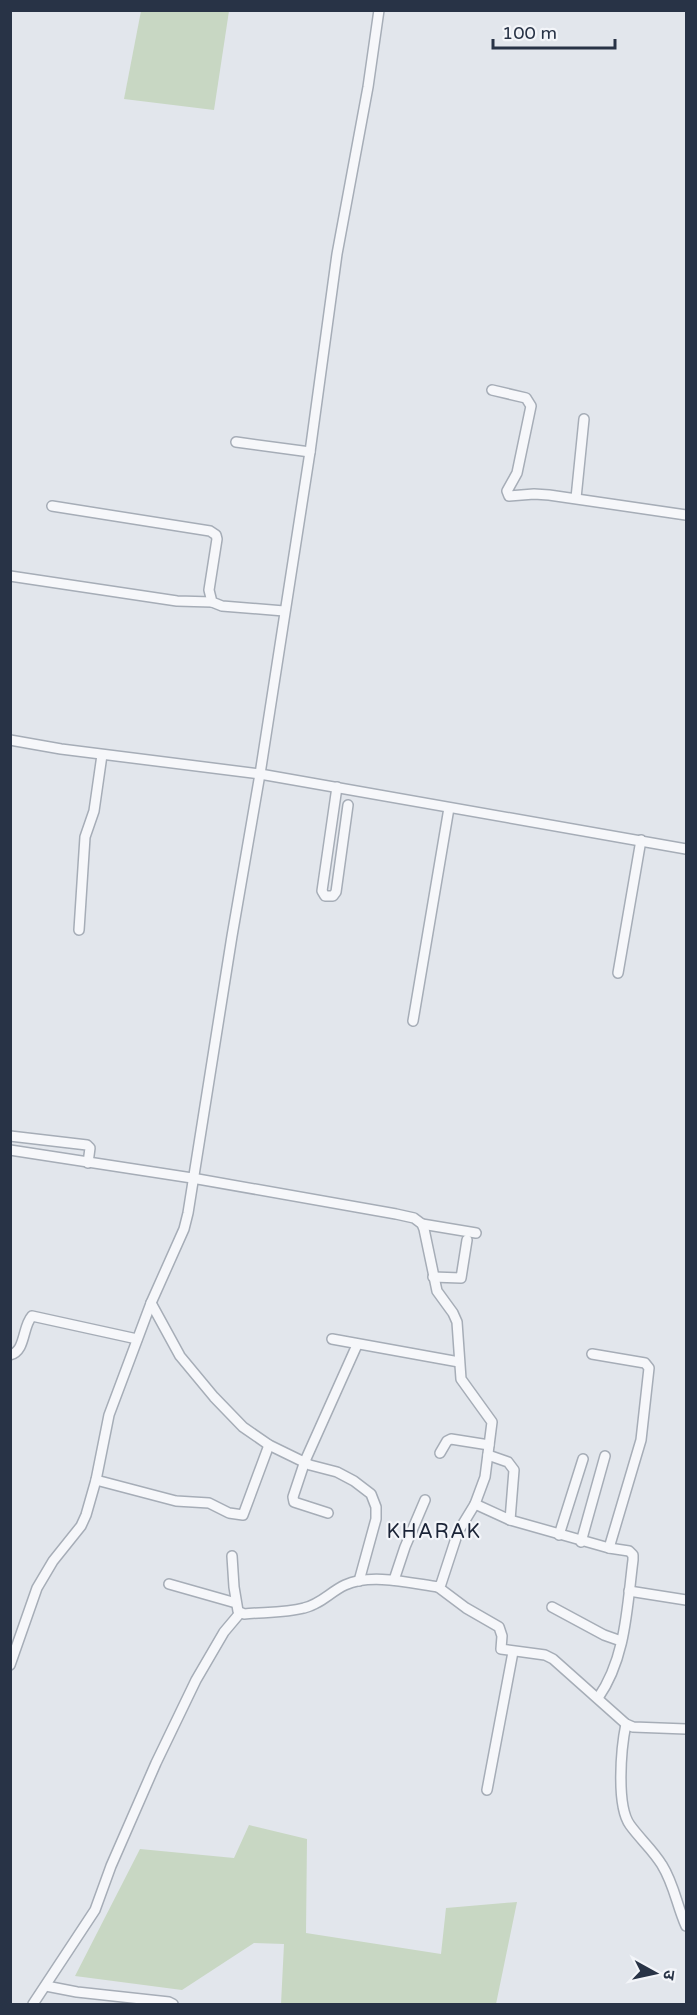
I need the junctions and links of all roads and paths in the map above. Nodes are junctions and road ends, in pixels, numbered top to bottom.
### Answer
1 (380, 10) edge
2 (492, 390) dead end
3 (584, 419) dead end
4 (236, 442) dead end
5 (310, 452) junction
6 (576, 498) junction
7 (52, 506) dead end
8 (687, 515) edge
9 (10, 576) edge
10 (212, 602) junction
11 (284, 610) junction
12 (10, 740) edge
13 (102, 754) junction
14 (260, 774) junction
15 (337, 787) junction
16 (348, 805) dead end
17 (449, 808) junction
18 (641, 840) junction
19 (687, 849) edge
20 (79, 930) dead end
21 (618, 973) dead end
22 (413, 1021) dead end
23 (10, 1136) edge
24 (10, 1150) edge
25 (88, 1163) junction
26 (192, 1178) junction
27 (422, 1224) junction
28 (476, 1233) dead end
29 (467, 1240) dead end
30 (433, 1277) junction
31 (151, 1303) junction
32 (137, 1339) junction
33 (332, 1340) dead end
34 (357, 1345) junction
35 (592, 1354) dead end
36 (10, 1355) edge
37 (459, 1362) junction
38 (269, 1445) junction
39 (489, 1450) junction
40 (440, 1453) dead end
41 (605, 1456) dead end
42 (583, 1459) dead end
43 (305, 1461) junction
44 (96, 1480) junction
45 (425, 1500) dead end
46 (475, 1504) junction
47 (328, 1513) dead end
48 (510, 1520) junction
49 (559, 1535) junction
50 (581, 1542) junction
51 (609, 1548) junction
52 (232, 1556) dead end
53 (394, 1580) junction
54 (359, 1581) junction
55 (170, 1584) dead end
56 (438, 1587) junction
57 (629, 1591) junction
58 (687, 1600) edge
59 (236, 1603) junction
60 (552, 1607) dead end
61 (240, 1613) junction
62 (621, 1641) junction
63 (513, 1652) junction
64 (10, 1665) edge
65 (598, 1698) junction
66 (626, 1724) junction
67 (687, 1729) edge
68 (487, 1790) dead end
69 (687, 1926) edge
70 (46, 1986) junction
71 (33, 2004) edge
72 (173, 2004) edge

1 - 5 street
2 - 6 street
3 - 6 street
4 - 5 street
5 - 11 street
6 - 8 street
7 - 10 street
9 - 10 street
10 - 11 street
11 - 14 street
12 - 13 street
13 - 14 street
13 - 20 street
14 - 15 street
14 - 26 street
15 - 16 street
15 - 17 street
17 - 18 street
17 - 22 street
18 - 19 street
18 - 21 street
23 - 25 street
24 - 25 street
25 - 26 street
26 - 27 street
26 - 31 street
27 - 28 street
27 - 30 street
29 - 30 street
30 - 37 street
31 - 32 street
31 - 38 street
32 - 36 street
32 - 44 street
33 - 34 street
34 - 37 street
34 - 43 street
35 - 51 street
37 - 39 street
38 - 43 street
38 - 44 street
39 - 40 street
39 - 46 street
39 - 48 street
41 - 50 street
42 - 49 street
43 - 47 street
43 - 54 street
44 - 64 street
45 - 53 street
46 - 48 street
46 - 56 street
48 - 49 street
49 - 50 street
50 - 51 street
51 - 57 street
52 - 59 street
53 - 54 street
53 - 56 street
54 - 61 street
55 - 59 street
56 - 63 street
57 - 58 street
57 - 62 street
59 - 61 street
60 - 62 street
61 - 70 street
62 - 65 street
63 - 65 street
63 - 68 street
65 - 66 street
66 - 67 street
66 - 69 street
70 - 71 street
70 - 72 street

